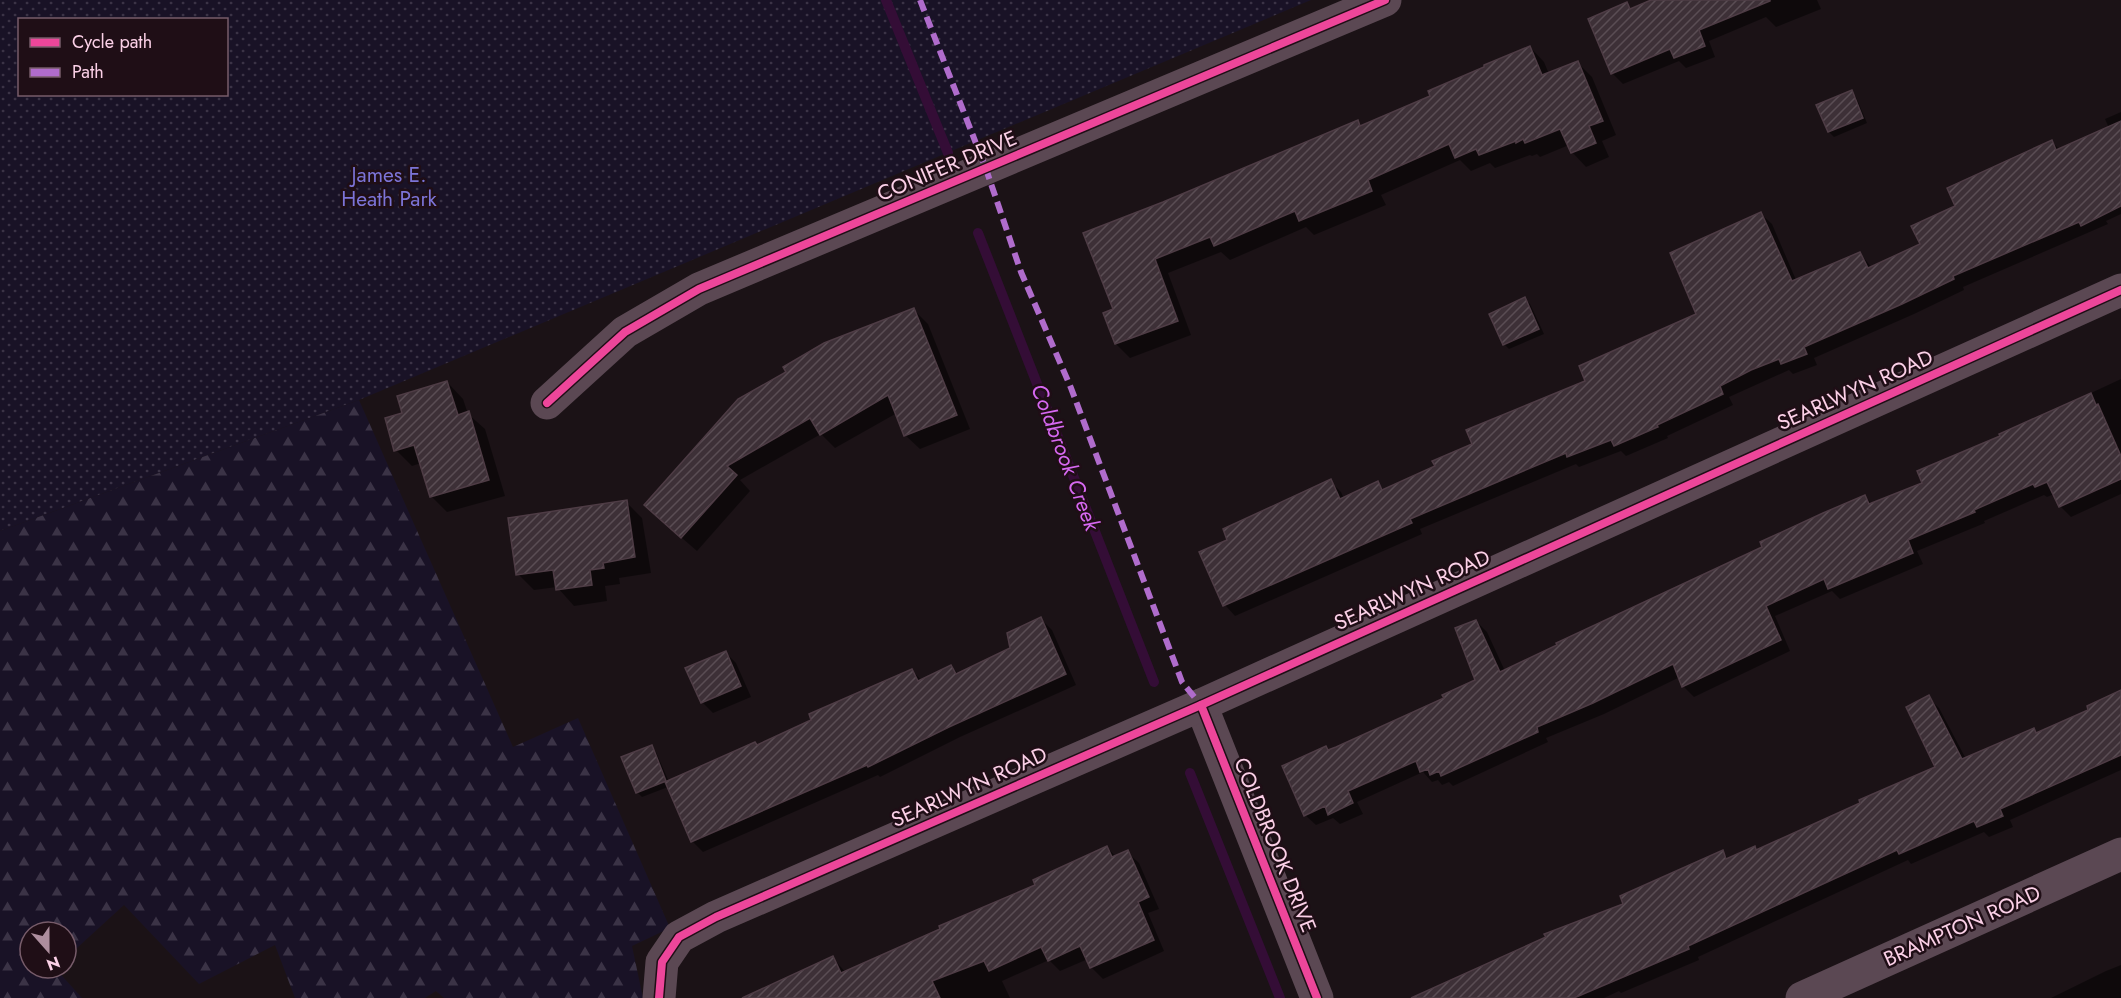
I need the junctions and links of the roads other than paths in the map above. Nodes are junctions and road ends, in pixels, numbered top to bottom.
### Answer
1 (1385, 0) edge
2 (2121, 290) edge
3 (547, 403) dead end
4 (1201, 705) junction
5 (2121, 854) edge
6 (659, 998) edge
7 (1317, 998) edge
8 (1802, 998) edge

1 - 3 street, CONIFER DRIVE
2 - 4 street, SEARLWYN ROAD
4 - 6 street, SEARLWYN ROAD
4 - 7 street, COLDBROOK DRIVE
5 - 8 street, BRAMPTON ROAD

